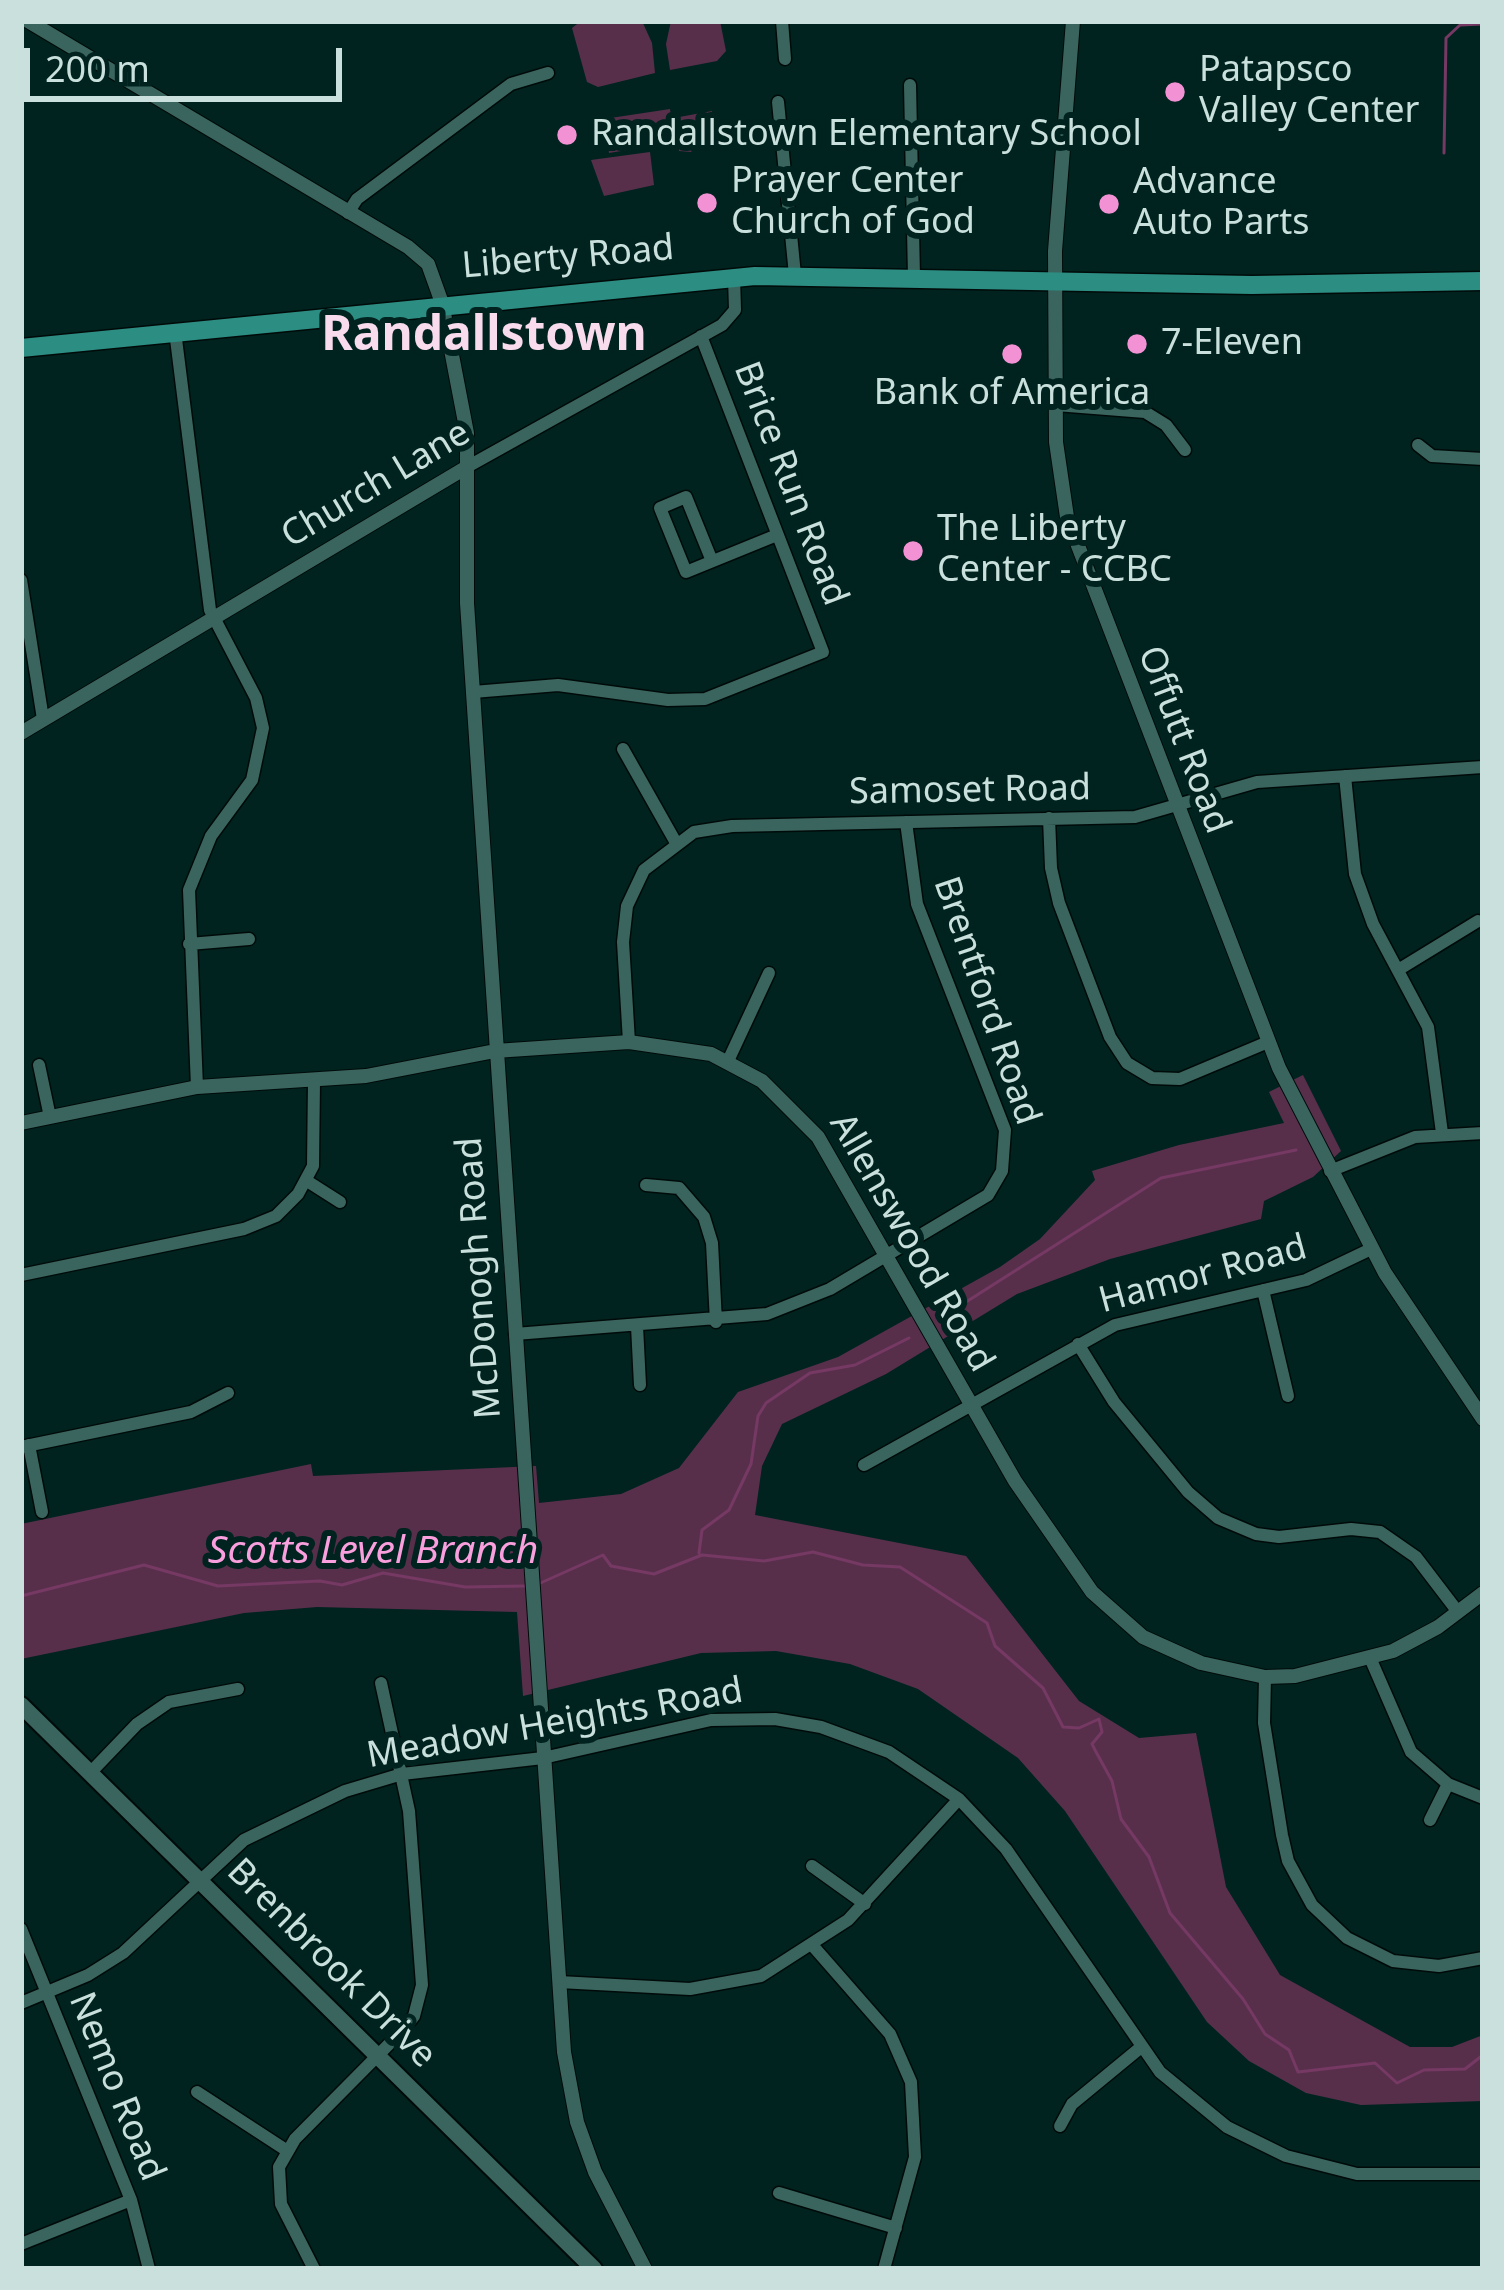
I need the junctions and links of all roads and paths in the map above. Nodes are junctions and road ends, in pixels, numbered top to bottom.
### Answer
1 (28, 21) edge
2 (782, 21) edge
3 (1073, 21) edge
4 (785, 59) dead end
5 (548, 74) dead end
6 (910, 85) dead end
7 (778, 103) dead end
8 (348, 213) junction
9 (795, 275) junction
10 (734, 277) junction
11 (914, 277) junction
12 (1056, 281) junction
13 (1483, 281) edge
14 (442, 304) junction
15 (175, 331) junction
16 (701, 336) junction
17 (21, 348) edge
18 (1056, 405) junction
19 (1418, 445) dead end
20 (1185, 450) dead end
21 (1483, 459) edge
22 (467, 467) junction
23 (777, 535) junction
24 (712, 561) junction
25 (21, 580) edge
26 (214, 619) junction
27 (473, 692) junction
28 (43, 719) junction
29 (21, 733) edge
30 (623, 749) dead end
31 (1483, 767) edge
32 (1345, 776) junction
33 (1175, 805) junction
34 (1049, 818) junction
35 (906, 822) junction
36 (675, 841) junction
37 (1478, 921) dead end
38 (249, 939) dead end
39 (188, 944) junction
40 (1398, 970) junction
41 (769, 973) dead end
42 (629, 1042) junction
43 (1268, 1042) junction
44 (495, 1051) junction
45 (728, 1061) junction
46 (39, 1065) dead end
47 (314, 1082) junction
48 (197, 1087) junction
49 (50, 1117) junction
50 (21, 1123) edge
51 (1442, 1133) junction
52 (1483, 1133) edge
53 (1330, 1171) junction
54 (307, 1181) junction
55 (646, 1185) dead end
56 (340, 1202) dead end
57 (1371, 1249) junction
58 (887, 1258) junction
59 (21, 1275) edge
60 (1263, 1290) junction
61 (716, 1322) junction
62 (637, 1327) junction
63 (515, 1334) junction
64 (1078, 1344) junction
65 (640, 1385) dead end
66 (228, 1393) dead end
67 (1288, 1396) dead end
68 (971, 1405) junction
69 (1483, 1419) edge
70 (25, 1446) edge
71 (864, 1466) dead end
72 (42, 1512) dead end
73 (1483, 1593) edge
74 (1458, 1612) junction
75 (1371, 1660) junction
76 (1265, 1677) junction
77 (381, 1683) dead end
78 (238, 1689) dead end
79 (21, 1705) edge
80 (543, 1758) junction
81 (90, 1773) junction
82 (402, 1774) junction
83 (1448, 1784) junction
84 (959, 1798) junction
85 (1483, 1798) edge
86 (1430, 1820) dead end
87 (812, 1866) dead end
88 (198, 1880) junction
89 (866, 1904) junction
90 (21, 1929) edge
91 (813, 1946) junction
92 (1483, 1958) edge
93 (559, 1982) junction
94 (46, 1994) junction
95 (21, 2003) edge
96 (1140, 2048) junction
97 (377, 2056) junction
98 (197, 2092) dead end
99 (1060, 2126) dead end
100 (286, 2150) junction
101 (1483, 2174) edge
102 (779, 2193) dead end
103 (131, 2200) junction
104 (896, 2228) junction
105 (22, 2240) edge
106 (626, 2240) junction
107 (624, 2267) edge
108 (149, 2269) edge
109 (314, 2269) edge
110 (594, 2269) edge
111 (645, 2269) edge
112 (884, 2269) edge

1 - 8 street, McDonogh Road
2 - 4 street
3 - 12 street, Offutt Road
5 - 8 street
6 - 11 street
7 - 9 street
8 - 14 street, McDonogh Road
9 - 10 main road, Liberty Road
9 - 11 main road, Liberty Road
10 - 14 main road, Liberty Road
10 - 16 street, Church Lane
11 - 12 main road, Liberty Road
12 - 13 main road, Liberty Road
12 - 18 street, Offutt Road
14 - 15 main road, Liberty Road
14 - 22 street, McDonogh Road
15 - 17 main road, Liberty Road
15 - 26 street
16 - 22 street, Church Lane
16 - 23 street, Brice Run Road
18 - 20 street
18 - 33 street, Offutt Road
19 - 21 street
22 - 26 street, Church Lane
22 - 27 street, McDonogh Road
23 - 24 street
23 - 27 street, Brice Run Road
24 - 24 street
25 - 28 street
26 - 28 street, Church Lane
26 - 39 street
27 - 44 street, McDonogh Road
28 - 29 street, Church Lane
30 - 36 street
31 - 32 street, Samoset Road
32 - 33 street, Samoset Road
32 - 40 street
33 - 34 street, Samoset Road
33 - 43 street, Offutt Road
34 - 35 street, Samoset Road
34 - 43 street
35 - 36 street, Samoset Road
35 - 58 street, Brentford Road
36 - 42 street
37 - 40 street
38 - 39 street
39 - 48 street
40 - 51 street
41 - 45 street
42 - 44 street, Allenswood Road
42 - 45 street, Allenswood Road
43 - 53 street, Offutt Road
44 - 47 street, Allenswood Road
44 - 63 street, McDonogh Road
45 - 58 street, Allenswood Road
46 - 49 street
47 - 48 street, Allenswood Road
47 - 54 street
48 - 49 street, Allenswood Road
49 - 50 street, Allenswood Road
51 - 52 street
51 - 53 street
53 - 57 street, Offutt Road
54 - 56 street
54 - 59 street
55 - 61 street
57 - 60 street, Hamor Road
57 - 69 street, Offutt Road
58 - 61 street, Brentford Road
58 - 68 street, Allenswood Road
60 - 64 street, Hamor Road
60 - 67 street
61 - 62 street, Brentford Road
62 - 63 street, Brentford Road
62 - 65 street
63 - 80 street, McDonogh Road
64 - 68 street, Hamor Road
64 - 74 street
66 - 70 street
68 - 71 street, Hamor Road
68 - 76 street, Allenswood Road
70 - 72 street
73 - 74 street, Allenswood Road
74 - 75 street, Allenswood Road
75 - 76 street, Allenswood Road
75 - 83 street
76 - 92 street
77 - 82 street
78 - 81 street
79 - 81 main road, Brenbrook Drive
80 - 82 street, Meadow Heights Road
80 - 84 street, Meadow Heights Road
80 - 93 street, McDonogh Road
81 - 88 main road, Brenbrook Drive
82 - 88 street, Meadow Heights Road
82 - 97 street
83 - 85 street
83 - 86 street
84 - 89 street
84 - 96 street, Meadow Heights Road
87 - 89 street
88 - 94 street, Meadow Heights Road
88 - 97 main road, Brenbrook Drive
89 - 91 street
90 - 94 street, Nemo Road
91 - 93 street
91 - 104 street
93 - 106 street, McDonogh Road
94 - 95 street, Meadow Heights Road
94 - 103 street, Nemo Road
96 - 99 street
96 - 101 street, Meadow Heights Road
97 - 100 street
97 - 110 main road, Brenbrook Drive
98 - 100 street
100 - 109 street
102 - 104 street
103 - 105 street
103 - 108 street, Nemo Road
104 - 112 street
106 - 107 street, McDonogh Road
106 - 111 street, McDonogh Road

